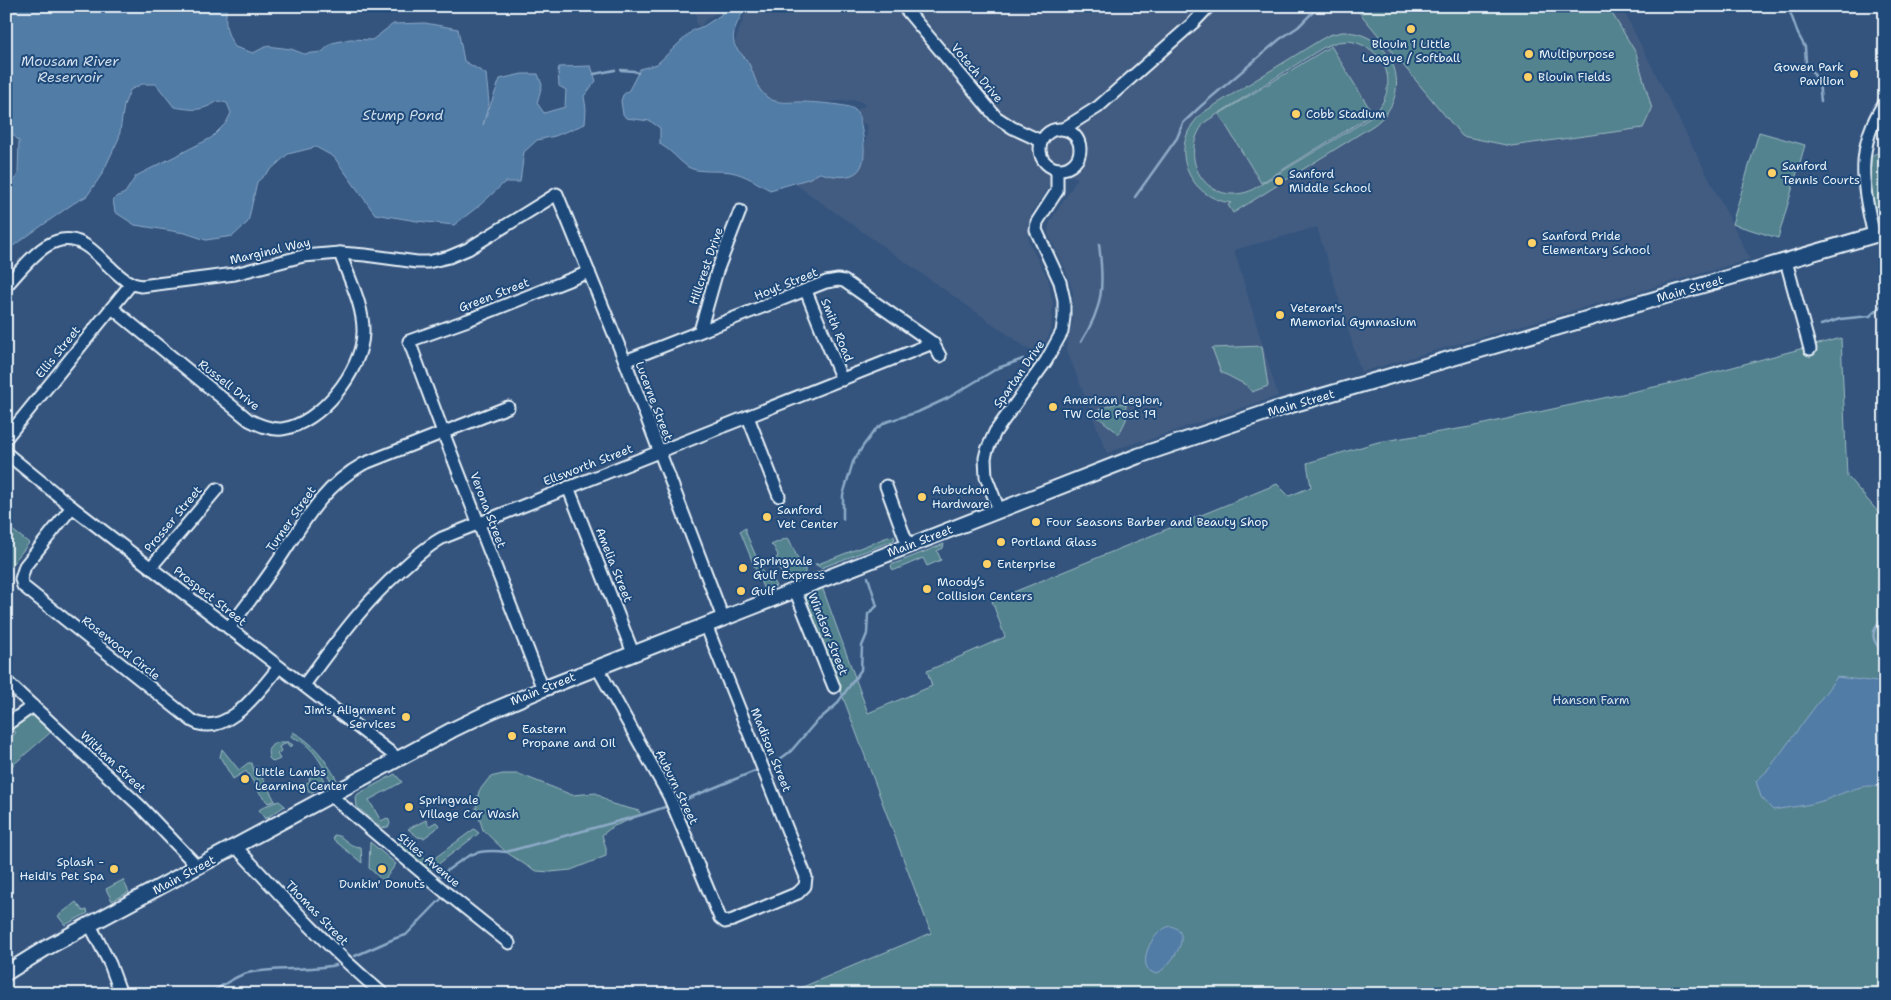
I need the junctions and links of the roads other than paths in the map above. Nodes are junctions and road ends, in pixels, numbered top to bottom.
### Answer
1 (903, 6) edge
2 (1209, 6) edge
3 (1885, 102) edge
4 (1063, 129) junction
5 (1041, 141) junction
6 (1057, 169) junction
7 (557, 194) joint
8 (740, 211) dead end
9 (1880, 234) edge
10 (340, 253) junction
11 (1786, 261) junction
12 (589, 272) junction
13 (131, 284) junction
14 (6, 286) edge
15 (806, 290) junction
16 (112, 308) junction
17 (700, 331) junction
18 (409, 341) joint
19 (933, 343) junction
20 (1810, 349) dead end
21 (940, 356) dead end
22 (625, 361) junction
23 (842, 380) junction
24 (508, 407) dead end
25 (748, 417) junction
26 (443, 432) junction
27 (6, 438) edge
28 (659, 452) junction
29 (6, 453) edge
30 (886, 486) dead end
31 (568, 487) junction
32 (217, 489) dead end
33 (780, 496) dead end
34 (72, 507) junction
35 (999, 510) junction
36 (478, 523) junction
37 (908, 546) junction
38 (151, 567) junction
39 (795, 590) junction
40 (723, 618) junction
41 (706, 625) junction
42 (229, 628) junction
43 (634, 653) junction
44 (597, 667) junction
45 (279, 668) junction
46 (6, 681) edge
47 (304, 685) junction
48 (834, 687) dead end
49 (543, 688) junction
50 (33, 706) junction
51 (6, 725) edge
52 (399, 758) junction
53 (331, 796) junction
54 (236, 847) junction
55 (198, 867) junction
56 (725, 922) joint
57 (90, 925) junction
58 (509, 944) dead end
59 (6, 974) edge
60 (121, 994) edge
61 (383, 994) edge

1 - 5 street, Votech Drive
2 - 4 street
3 - 9 street
4 - 5 street
4 - 6 street
5 - 6 street
6 - 35 street, Spartan Drive
7 - 10 street, Marginal Way
7 - 12 street, Lucerne Street
8 - 17 street, Hillcrest Drive
9 - 11 main road, Main Street
10 - 13 street, Marginal Way
10 - 16 street, Russell Drive
11 - 20 street
11 - 35 main road, Main Street
12 - 18 street, Green Street
12 - 22 street, Lucerne Street
13 - 14 street
13 - 16 street, Ellis Street
15 - 17 street, Hoyt Street
15 - 19 street, Hoyt Street
15 - 23 street, Smith Road
16 - 27 street, Ellis Street
17 - 22 street, Hoyt Street
18 - 26 street, Verona Street
19 - 21 street, Hoyt Street
19 - 23 street, Ellsworth Street
22 - 28 street, Lucerne Street
23 - 25 street, Ellsworth Street
24 - 26 street, Turner Street
25 - 28 street, Ellsworth Street
25 - 33 street
26 - 36 street, Verona Street
26 - 42 street, Turner Street
28 - 31 street, Ellsworth Street
28 - 40 street, Lucerne Street
29 - 34 street, Prospect Street
30 - 37 street
31 - 36 street, Ellsworth Street
31 - 43 street, Amelia Street
32 - 38 street, Prosser Street
34 - 38 street, Prospect Street
34 - 45 street, Rosewood Circle
35 - 37 main road, Main Street
36 - 47 street, Ellsworth Street
36 - 49 street, Verona Street
37 - 39 main road, Main Street
38 - 42 street, Prospect Street
39 - 40 main road, Main Street
39 - 48 street, Windsor Street
40 - 41 main road, Main Street
41 - 43 main road, Main Street
41 - 56 street, Madison Street
42 - 45 street, Prospect Street
43 - 44 main road, Main Street
44 - 49 main road, Main Street
44 - 56 street, Auburn Street
45 - 47 street, Prospect Street
46 - 50 street, Witham Street
47 - 52 street, Prospect Street
49 - 52 main road, Main Street
50 - 51 street
50 - 55 street, Witham Street
52 - 53 main road, Main Street
53 - 54 main road, Main Street
53 - 58 street, Stiles Avenue
54 - 55 main road, Main Street
54 - 61 street, Thomas Street
55 - 57 main road, Main Street
57 - 59 main road, Main Street
57 - 60 street

